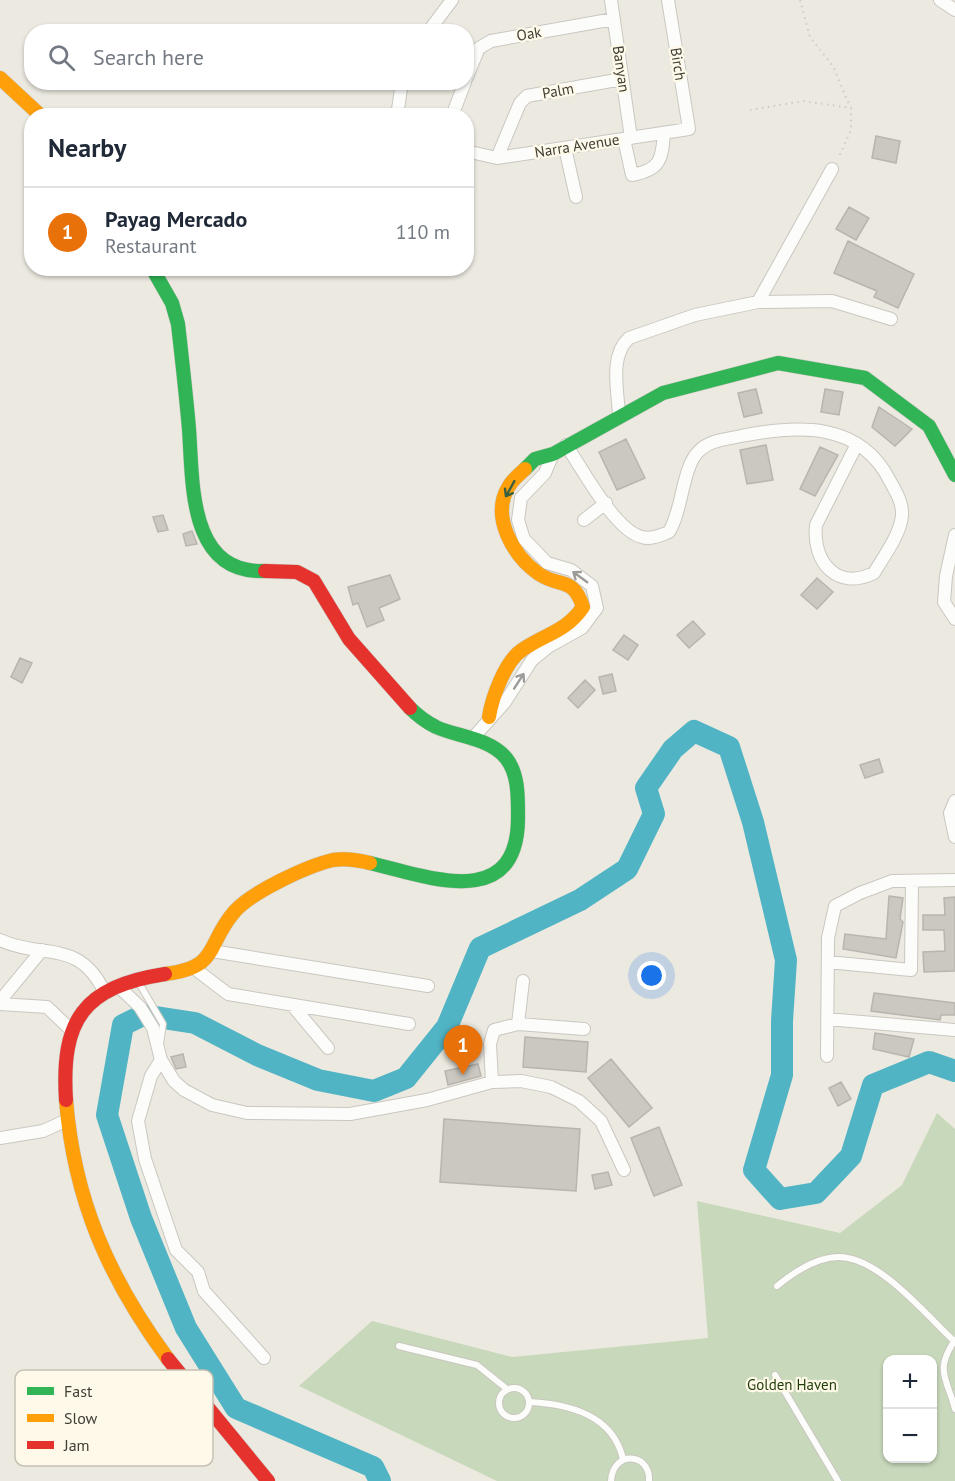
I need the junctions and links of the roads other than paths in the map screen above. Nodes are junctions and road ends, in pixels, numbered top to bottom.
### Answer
1 (452, 0) edge
2 (611, 0) edge
3 (668, 0) edge
4 (940, 0) edge
5 (955, 10) edge
6 (614, 19) junction
7 (434, 24) edge
8 (474, 61) edge
9 (0, 78) edge
10 (622, 79) junction
11 (401, 90) edge
12 (462, 90) edge
13 (32, 108) edge
14 (398, 108) edge
15 (455, 108) edge
16 (689, 129) joint
17 (664, 133) junction
18 (628, 138) junction
19 (565, 148) junction
20 (474, 153) edge
21 (497, 158) junction
22 (832, 169) road end
23 (576, 196) dead end
24 (157, 276) edge
25 (758, 302) junction
26 (891, 319) dead end
27 (619, 415) junction
28 (857, 444) junction
29 (566, 445) junction
30 (554, 454) junction
31 (955, 475) edge
32 (606, 503) junction
33 (584, 520) dead end
34 (955, 535) edge
35 (955, 619) edge
36 (519, 651) junction
37 (532, 660) junction
38 (489, 717) junction
39 (472, 739) junction
40 (955, 801) edge
41 (955, 837) edge
42 (955, 880) edge
43 (912, 881) junction
44 (0, 941) edge
45 (42, 950) junction
46 (212, 951) junction
47 (828, 962) junction
48 (194, 968) junction
49 (137, 981) junction
50 (523, 981) dead end
51 (428, 986) dead end
52 (119, 987) junction
53 (105, 993) junction
54 (0, 1003) edge
55 (292, 1005) junction
56 (146, 1006) junction
57 (827, 1019) junction
58 (409, 1024) dead end
59 (518, 1024) junction
60 (584, 1029) dead end
61 (71, 1030) junction
62 (955, 1030) edge
63 (328, 1048) dead end
64 (160, 1054) junction
65 (827, 1056) dead end
66 (492, 1082) junction
67 (67, 1120) junction
68 (0, 1138) edge
69 (624, 1170) dead end
70 (777, 1286) dead end
71 (955, 1341) edge
72 (399, 1346) dead end
73 (264, 1358) dead end
74 (178, 1370) edge
75 (775, 1375) dead end
76 (507, 1389) junction
77 (529, 1402) junction
78 (955, 1408) edge
79 (213, 1414) edge
80 (623, 1459) junction
81 (268, 1481) edge
82 (611, 1481) edge
83 (649, 1481) edge
84 (838, 1481) edge

1 - 7 street
2 - 6 street, Banyan
3 - 16 street, Birch
4 - 5 street
6 - 8 street, Oak
6 - 10 street, Banyan
9 - 13 main road
10 - 18 street, Banyan
10 - 21 street, Palm
11 - 14 street
12 - 15 street, Oak
16 - 17 street, Narra Avenue
17 - 18 street, Narra Avenue
17 - 18 street, Banyan
18 - 19 street, Narra Avenue
19 - 21 street, Narra Avenue
19 - 23 street
20 - 21 street, Narra Avenue
22 - 25 street
24 - 39 main road
25 - 26 street
25 - 27 street
27 - 29 main road
27 - 31 main road
28 - 28 street
28 - 32 street
29 - 30 main road
29 - 32 street
30 -> 36 main road
37 -> 30 street
32 - 33 street
34 - 35 street
36 - 37 street
36 - 38 main road
38 -> 37 street
38 - 39 street
39 - 46 main road
40 - 41 street
42 - 43 street
43 - 47 street
43 - 47 street
44 - 45 street
45 - 53 street
45 - 54 street
46 - 48 main road
46 - 51 street
47 - 57 street
48 - 49 main road
48 - 55 street
49 - 52 main road
49 - 56 lane
50 - 59 street
52 - 53 main road
52 - 56 street
53 - 61 main road
54 - 61 street
55 - 58 street
55 - 63 street
56 - 64 street
57 - 62 street
57 - 65 street
59 - 60 street
59 - 66 street
61 - 67 main road
64 - 66 street
64 - 73 street
66 - 69 street
67 - 68 street
67 - 74 main road
70 - 71 lane
71 - 78 lane
72 - 76 lane
75 - 84 lane
76 - 77 lane
76 - 77 lane
77 - 80 lane
79 - 81 main road
80 - 82 lane
80 - 83 lane

